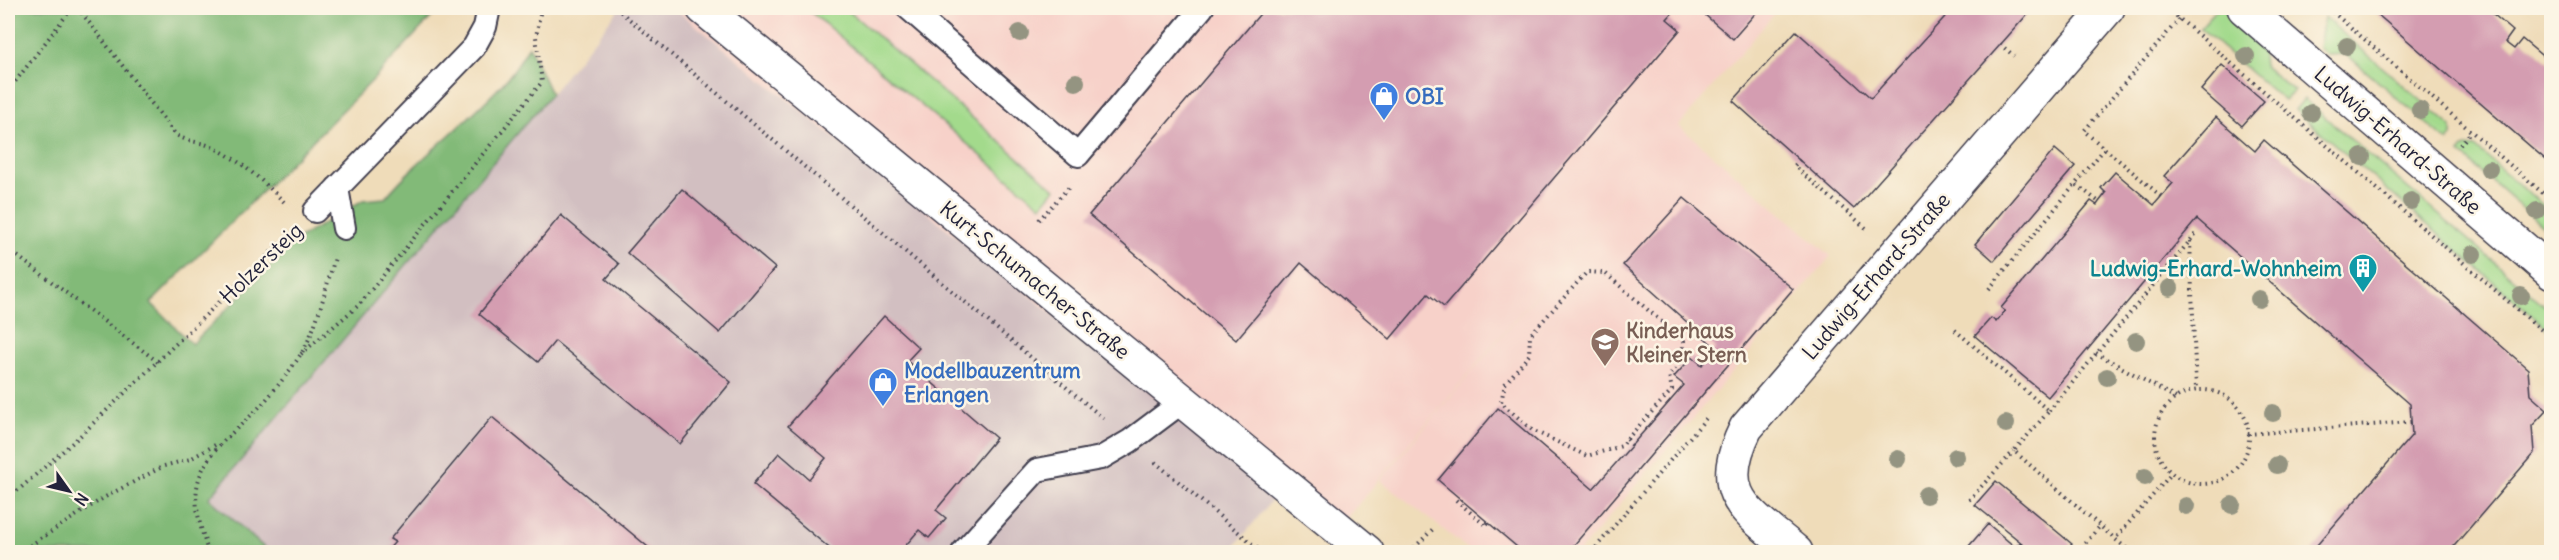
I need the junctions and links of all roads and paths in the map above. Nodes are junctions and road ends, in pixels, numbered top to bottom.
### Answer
1 (72, 8) edge
2 (78, 8) edge
3 (489, 8) edge
4 (541, 8) edge
5 (616, 8) edge
6 (703, 8) edge
7 (908, 8) edge
8 (1202, 8) edge
9 (2108, 8) edge
10 (2167, 8) edge
11 (2244, 8) edge
12 (2328, 8) edge
13 (2180, 18) junction
14 (2000, 44) dead end
15 (2014, 56) dead end
16 (8, 91) edge
17 (2105, 148) junction
18 (1800, 160) dead end
19 (2077, 185) junction
20 (337, 188) junction
21 (2161, 196) dead end
22 (2552, 201) edge
23 (2099, 202) dead end
24 (309, 216) junction
25 (344, 228) joint
26 (1867, 229) dead end
27 (2198, 231) dead end
28 (2190, 240) junction
29 (8, 249) edge
30 (2552, 273) edge
31 (1989, 289) dead end
32 (1954, 330) dead end
33 (2552, 339) edge
34 (2096, 353) junction
35 (301, 354) junction
36 (158, 362) junction
37 (2196, 390) junction
38 (2176, 398) junction
39 (1182, 402) junction
40 (2049, 411) junction
41 (2411, 422) dead end
42 (2248, 434) junction
43 (1627, 439) junction
44 (1130, 441) junction
45 (220, 442) junction
46 (1632, 445) dead end
47 (2014, 452) junction
48 (2172, 473) junction
49 (8, 499) edge
50 (1456, 500) dead end
51 (1969, 500) dead end
52 (1488, 523) dead end
53 (2100, 526) junction
54 (1434, 528) dead end
55 (2115, 539) junction
56 (20, 552) edge
57 (208, 552) edge
58 (963, 552) edge
59 (1262, 552) edge
60 (1367, 552) edge
61 (1410, 552) edge
62 (1796, 552) edge
63 (2078, 552) edge
64 (2131, 552) edge

1 - 16 path
2 - 24 path
3 - 20 lane, Holzersteig
4 - 35 path
5 - 44 path
6 - 39 street, Kurt-Schumacher-Straße
7 - 8 lane
9 - 62 street, Ludwig-Erhard-Straße
10 - 13 path
11 - 30 street, Ludwig-Erhard-Straße
12 - 22 path
13 - 17 path
13 - 33 path
14 - 15 path
17 - 19 path
17 - 21 path
18 - 26 path
19 - 23 path
19 - 31 path
20 - 24 lane, Holzersteig
20 - 25 lane
24 - 36 path, Holzersteig
25 - 35 path
27 - 28 path
28 - 34 path
28 - 37 path
29 - 36 path
32 - 40 path
34 - 38 path
34 - 40 path
35 - 45 path
36 - 49 path, Holzersteig
37 - 38 path
37 - 42 path
38 - 48 path
39 - 44 lane
39 - 60 street, Kurt-Schumacher-Straße
40 - 47 path
41 - 42 path
42 - 48 path
43 - 43 path
43 - 46 path
44 - 58 lane
44 - 59 path
45 - 56 path
45 - 57 path
47 - 51 path
47 - 53 path
48 - 55 path
50 - 52 path
53 - 55 path
53 - 63 path
54 - 61 path
55 - 64 path

